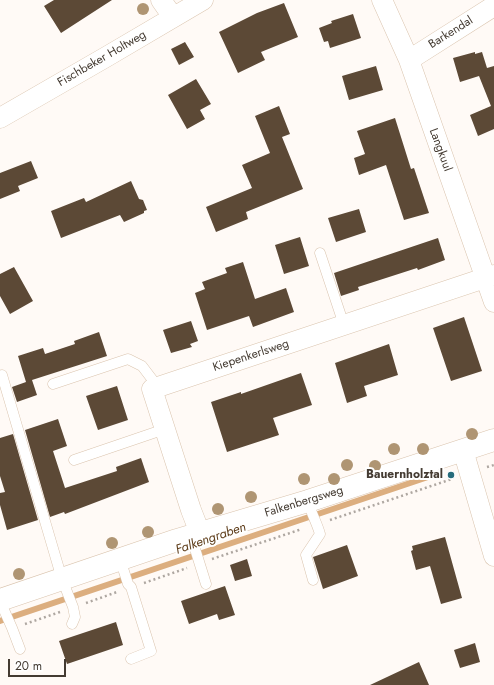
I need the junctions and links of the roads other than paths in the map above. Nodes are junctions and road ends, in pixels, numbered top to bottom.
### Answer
1 (161, 0) edge
2 (203, 0) edge
3 (382, 0) edge
4 (494, 6) edge
5 (173, 17) junction
6 (409, 60) junction
7 (0, 118) edge
8 (320, 253) dead end
9 (490, 276) edge
10 (494, 302) edge
11 (344, 325) junction
12 (2, 375) dead end
13 (53, 384) dead end
14 (158, 387) junction
15 (165, 429) junction
16 (494, 440) edge
17 (462, 450) junction
18 (74, 460) dead end
19 (312, 515) junction
20 (195, 539) junction
21 (494, 556) edge
22 (122, 566) junction
23 (313, 580) dead end
24 (206, 584) dead end
25 (68, 596) junction
26 (2, 605) edge
27 (72, 624) dead end
28 (20, 649) dead end
29 (131, 659) dead end

1 - 5 street
2 - 5 street, Fischbeker Holtweg
3 - 6 street, Langkuul
4 - 6 street, Barkendal
5 - 7 street, Fischbeker Holtweg
6 - 9 street, Langkuul
8 - 11 lane
9 - 10 street, Langkuul
9 - 11 street, Kiepenkerlsweg
11 - 14 street, Kiepenkerlsweg
12 - 25 lane
13 - 14 lane
14 - 15 street
15 - 18 lane
15 - 20 street
16 - 17 street, Falkenbergsweg
17 - 19 street, Falkenbergsweg
17 - 21 street
19 - 20 street, Falkenbergsweg
19 - 23 lane
20 - 22 street, Falkenbergsweg
20 - 24 lane
22 - 25 street, Falkenbergsweg
22 - 29 lane
25 - 26 street, Falkenbergsweg
25 - 27 lane
26 - 28 lane

